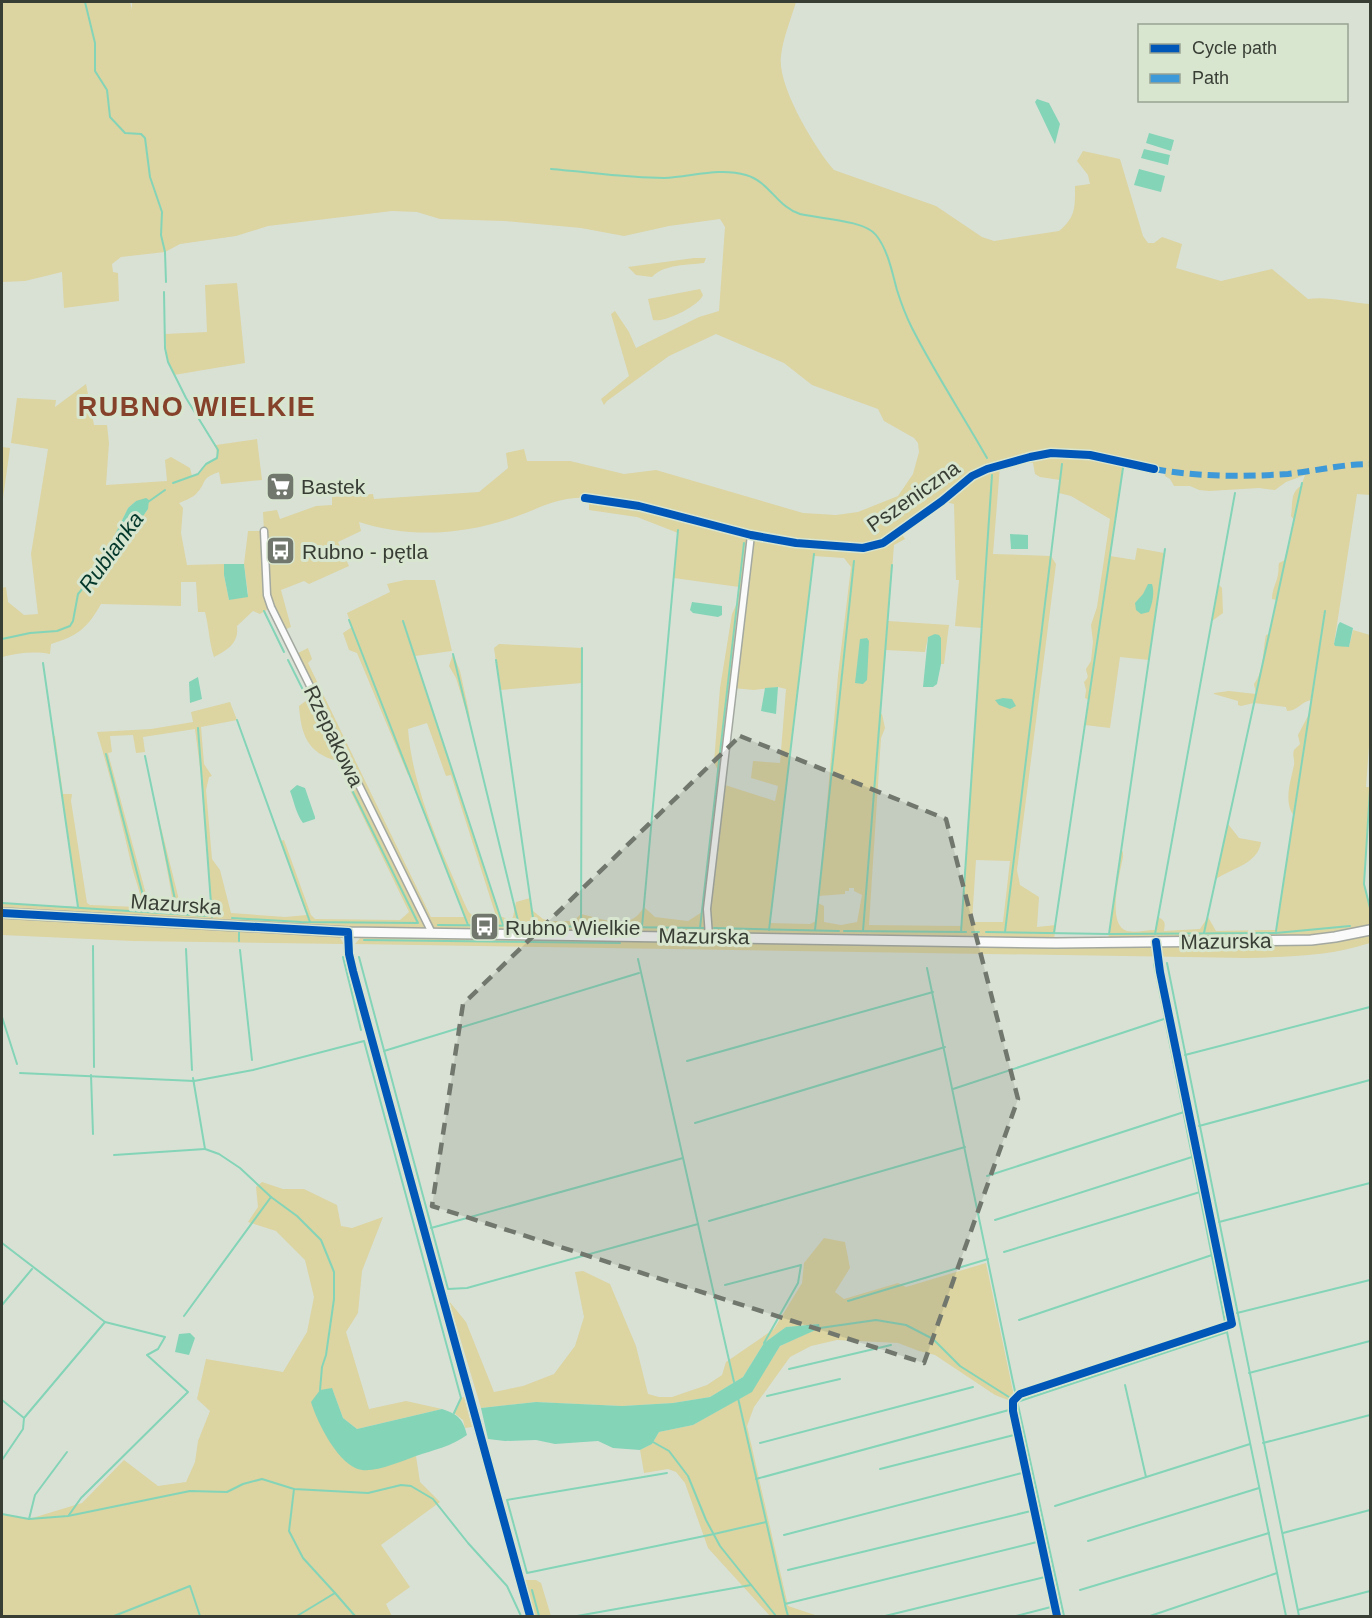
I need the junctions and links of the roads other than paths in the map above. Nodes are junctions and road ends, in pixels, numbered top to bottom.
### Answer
1 (1154, 469) dead end
2 (585, 498) dead end
3 (264, 531) dead end
4 (751, 535) junction
5 (2, 913) edge
6 (1371, 930) edge
7 (348, 932) junction
8 (432, 933) junction
9 (709, 936) junction
10 (1156, 942) junction
11 (530, 1617) edge
12 (1057, 1617) edge

1 - 4 street, Pszeniczna
2 - 4 street, Pszeniczna
3 - 8 street, Rzepakowa
4 - 9 street
5 - 7 main road, Mazurska
6 - 10 main road, Mazurska
7 - 8 main road, Mazurska
7 - 11 street
8 - 9 main road, Mazurska
9 - 10 main road, Mazurska
10 - 12 street

